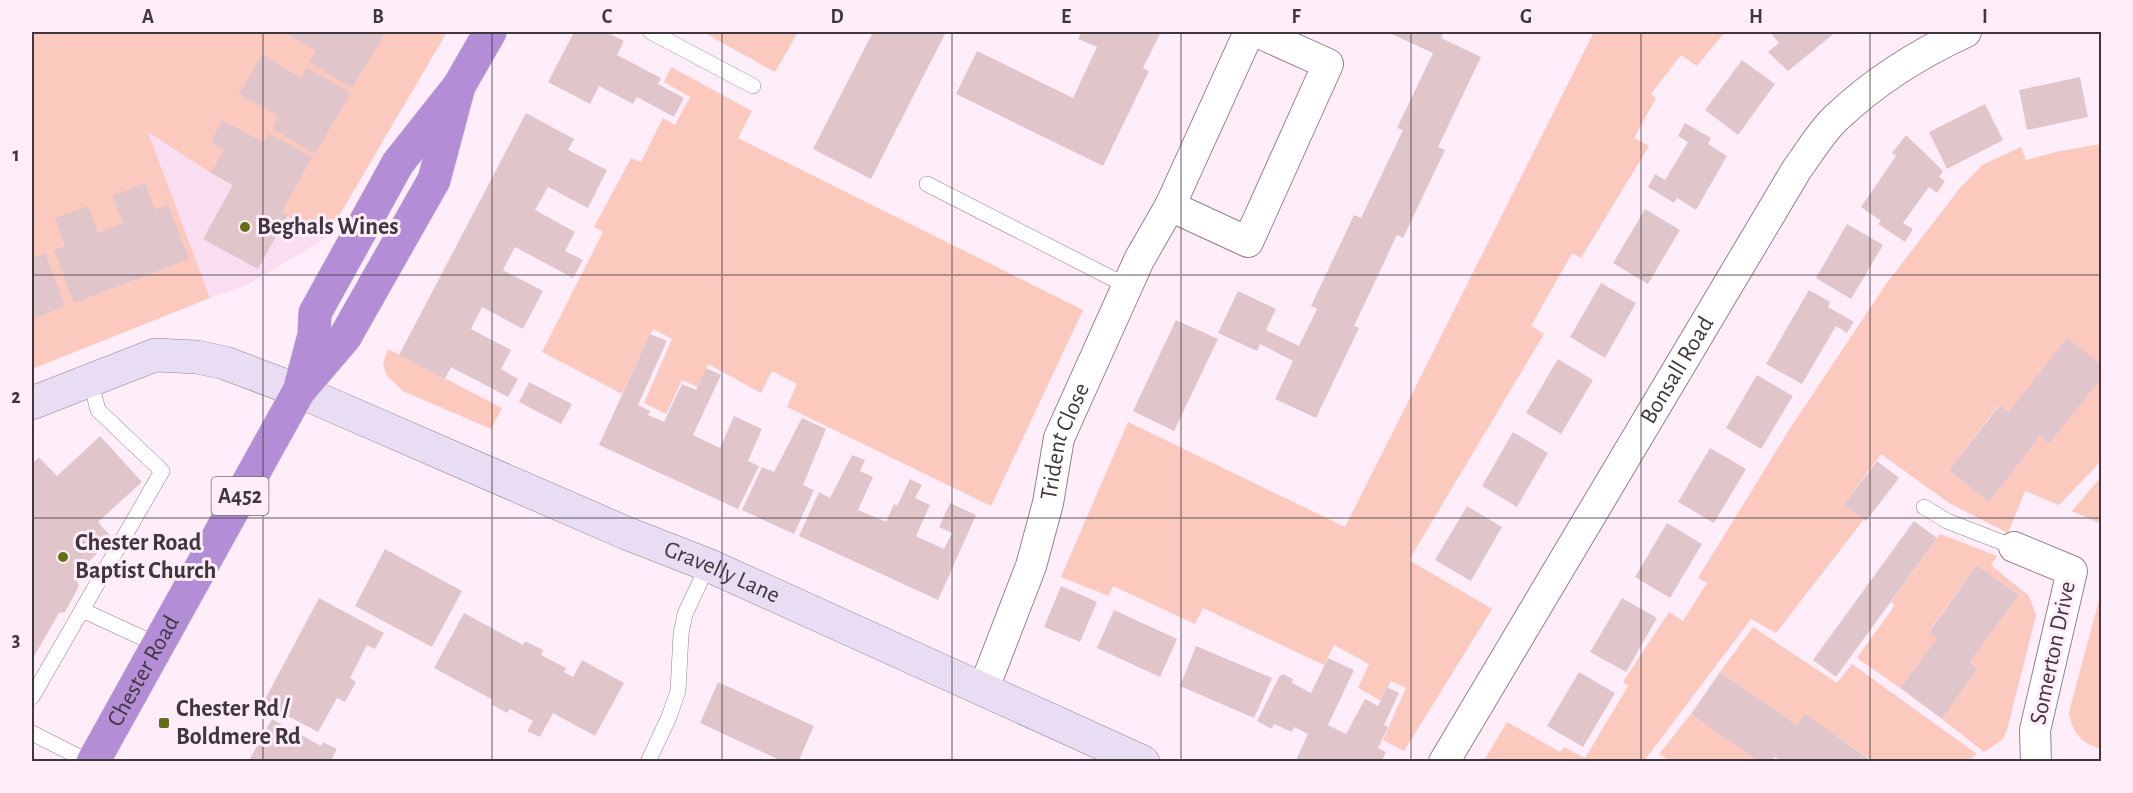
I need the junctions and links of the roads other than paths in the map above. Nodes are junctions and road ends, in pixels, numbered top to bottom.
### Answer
1 (490, 32) edge
2 (651, 32) edge
3 (1249, 32) edge
4 (1257, 32) edge
5 (1966, 32) edge
6 (753, 86) dead end
7 (927, 184) dead end
8 (1170, 206) junction
9 (1127, 286) junction
10 (90, 379) junction
11 (299, 391) junction
12 (32, 403) edge
13 (1924, 507) dead end
14 (2014, 548) joint
15 (708, 565) junction
16 (82, 610) junction
17 (158, 645) junction
18 (984, 688) junction
19 (32, 697) edge
20 (32, 733) edge
21 (91, 762) edge
22 (648, 762) edge
23 (1143, 762) edge
24 (1444, 762) edge
25 (2036, 762) edge

1 - 11 highway, Chester Road / A452
2 - 6 lane
3 - 8 street, Trident Close
4 - 8 street
5 - 24 street, Bonsall Road
7 - 9 lane
8 - 9 street, Trident Close
9 - 18 street, Trident Close
10 - 11 main road, Gravelly Lane
10 - 12 main road, Gravelly Lane
10 - 16 lane
11 - 15 main road, Gravelly Lane
11 - 17 highway, Chester Road / A452
13 - 14 lane
14 - 25 street, Somerton Drive
15 - 18 main road, Gravelly Lane
15 - 22 lane
16 - 17 lane
16 - 19 lane
17 - 21 highway, Chester Road / A452
18 - 23 main road, Gravelly Lane
20 - 21 lane

